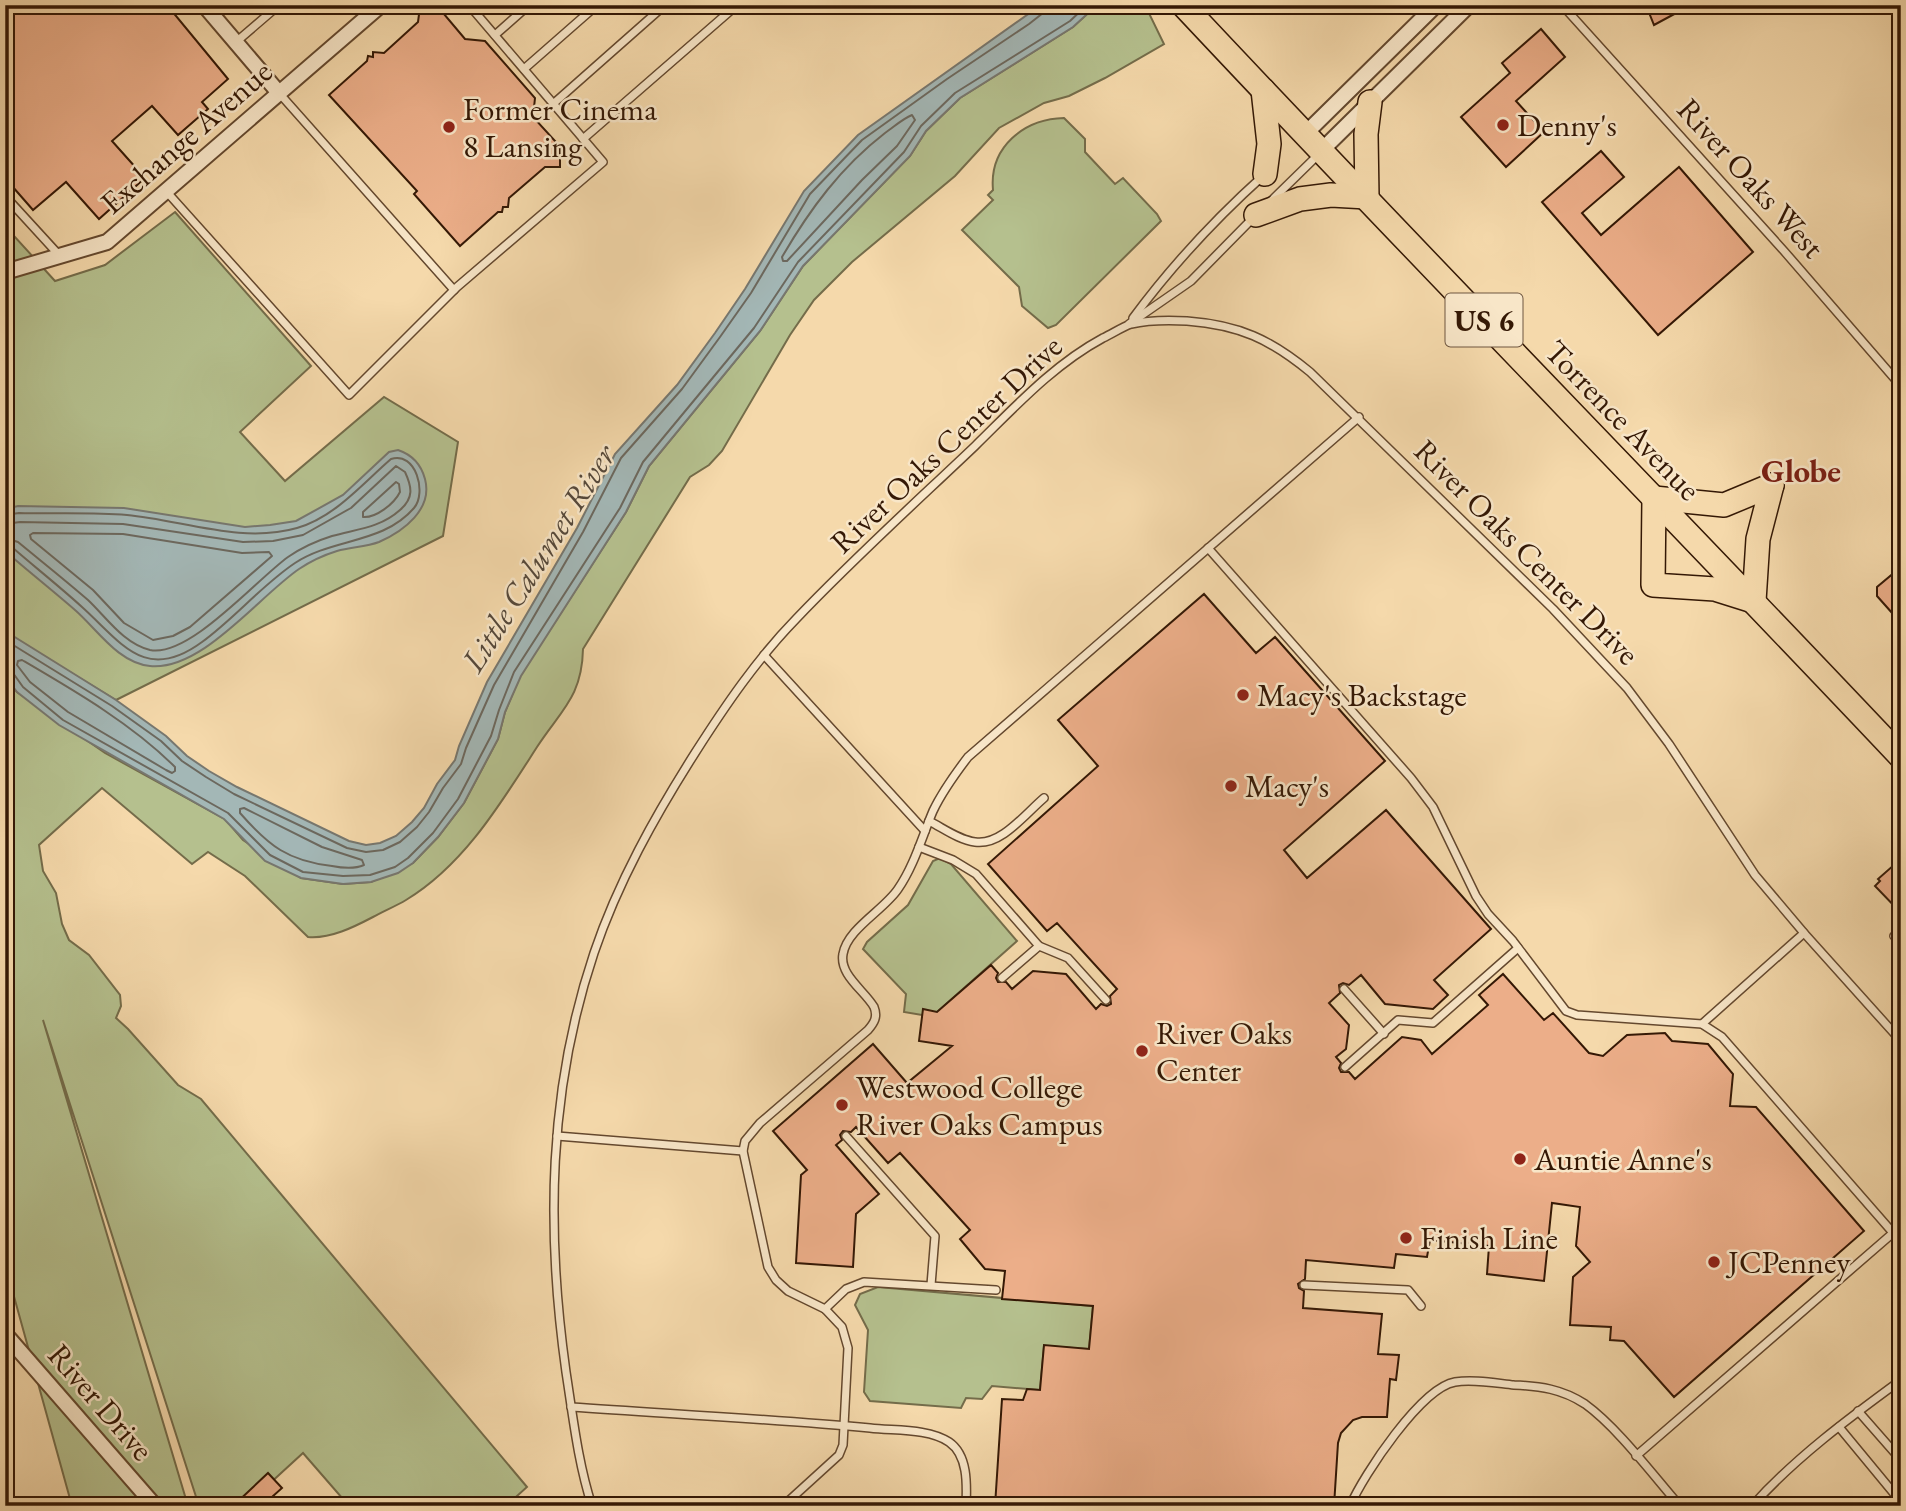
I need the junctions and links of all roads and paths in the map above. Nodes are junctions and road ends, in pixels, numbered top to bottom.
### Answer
1 (204, 5) edge
2 (279, 5) edge
3 (381, 5) edge
4 (469, 5) edge
5 (529, 5) edge
6 (597, 5) edge
7 (666, 5) edge
8 (737, 5) edge
9 (1183, 5) edge
10 (1436, 5) edge
11 (1469, 5) edge
12 (1562, 5) edge
13 (495, 36) junction
14 (236, 42) junction
15 (524, 69) junction
16 (1263, 90) junction
17 (279, 93) junction
18 (1370, 102) junction
19 (553, 104) junction
20 (1305, 134) junction
21 (583, 139) junction
22 (1322, 150) junction
23 (1265, 174) joint
24 (166, 191) junction
25 (5, 196) edge
26 (1367, 197) junction
27 (1256, 215) junction
28 (60, 256) junction
29 (5, 272) edge
30 (454, 290) junction
31 (1129, 324) junction
32 (1901, 386) edge
33 (1359, 417) junction
34 (1654, 498) junction
35 (1208, 548) junction
36 (1754, 601) junction
37 (764, 655) junction
38 (1901, 757) edge
39 (1044, 798) dead end
40 (929, 821) junction
41 (925, 831) junction
42 (919, 847) junction
43 (1804, 933) junction
44 (1039, 946) junction
45 (1518, 948) junction
46 (1002, 978) dead end
47 (1345, 989) dead end
48 (1106, 1000) dead end
49 (1702, 1024) junction
50 (1384, 1034) junction
51 (1901, 1041) edge
52 (1345, 1068) dead end
53 (557, 1136) junction
54 (846, 1136) dead end
55 (743, 1151) junction
56 (1893, 1233) junction
57 (1901, 1242) edge
58 (1304, 1284) dead end
59 (931, 1285) junction
60 (996, 1290) dead end
61 (1421, 1306) dead end
62 (825, 1309) junction
63 (5, 1335) edge
64 (1901, 1380) edge
65 (571, 1407) junction
66 (1858, 1411) junction
67 (844, 1426) junction
68 (1839, 1427) junction
69 (1636, 1456) junction
70 (1901, 1460) edge
71 (1901, 1502) edge
72 (785, 1505) edge
73 (155, 1506) edge
74 (592, 1506) edge
75 (965, 1506) edge
76 (1350, 1506) edge
77 (1680, 1506) edge
78 (1752, 1506) edge

1 - 14 street
2 - 14 lane
3 - 17 street, Exchange Avenue
4 - 13 lane
5 - 13 lane
6 - 15 lane
7 - 19 lane
8 - 21 lane
9 - 16 main road, Torrence Avenue / US 6
10 - 20 street
11 - 18 street
12 - 32 lane, River Oaks West
13 - 15 lane
14 - 17 street
15 - 19 lane
16 - 20 main road, Torrence Avenue / US 6
16 - 23 main road
17 - 24 street, Exchange Avenue
17 - 30 lane
18 - 22 street
18 - 26 main road
19 - 21 lane
20 - 22 main road, Torrence Avenue / US 6
21 - 30 lane
22 - 26 main road, Torrence Avenue / US 6
22 - 27 lane
23 - 31 lane
24 - 28 street, Exchange Avenue
24 - 30 lane
25 - 28 lane
26 - 27 main road
26 - 34 main road, Torrence Avenue / US 6
27 - 31 lane
28 - 29 street, Exchange Avenue
31 - 33 lane, River Oaks Center Drive
31 - 37 lane, River Oaks Center Drive
33 - 35 lane
33 - 43 lane, River Oaks Center Drive
34 - 36 main road, Torrence Avenue / US 6
34 - 36 main road
34 - 36 main road
35 - 40 lane
35 - 45 lane
36 - 38 main road, Torrence Avenue / US 6
37 - 41 lane
37 - 53 lane, River Oaks Center Drive
39 - 40 lane
40 - 41 lane
41 - 42 lane
42 - 44 lane
42 - 55 lane
43 - 49 lane
43 - 51 lane, River Oaks Center Drive
44 - 46 lane
44 - 48 lane
45 - 49 lane
45 - 50 lane
47 - 50 lane
49 - 56 lane
50 - 52 lane
53 - 55 lane
53 - 65 lane, River Oaks Center Drive
54 - 59 lane
55 - 62 lane
56 - 57 lane
56 - 69 lane
58 - 61 lane
59 - 60 lane
59 - 62 lane
62 - 67 lane
63 - 73 street, River Drive
64 - 66 lane
65 - 67 lane
65 - 74 lane, River Oaks Center Drive
66 - 68 lane
66 - 70 lane
67 - 72 lane
67 - 75 lane
68 - 71 lane
68 - 78 lane
69 - 76 lane
69 - 77 lane

